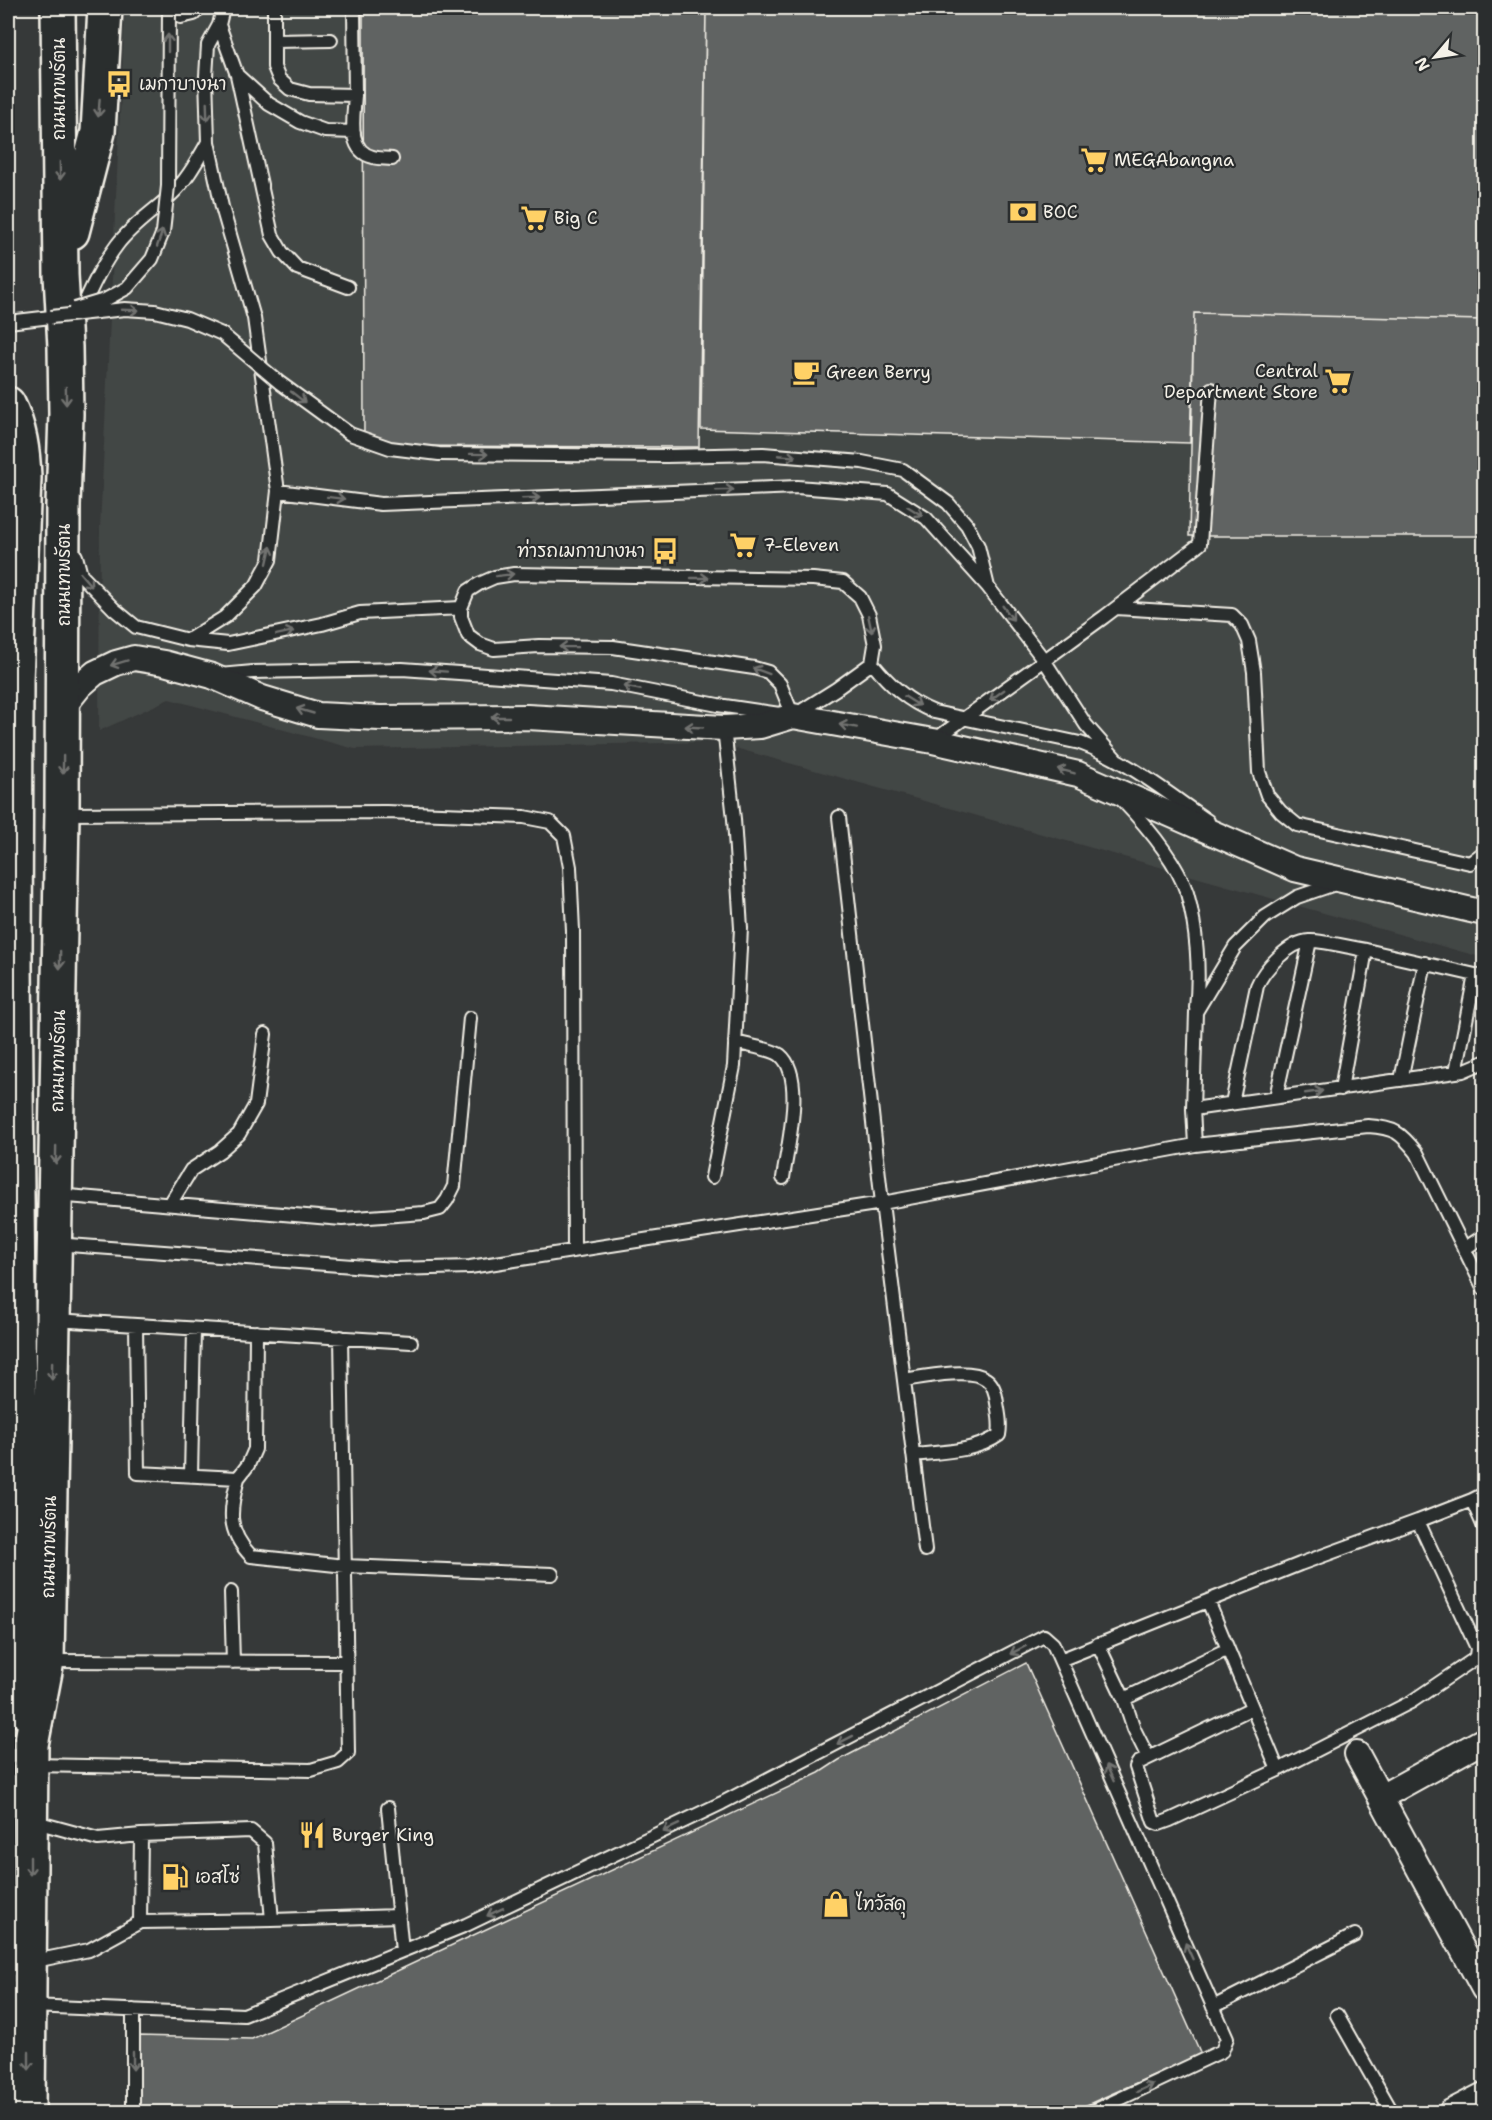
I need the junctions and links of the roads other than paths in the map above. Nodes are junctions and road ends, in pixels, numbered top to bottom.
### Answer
1 (58, 8) edge
2 (105, 8) edge
3 (169, 8) edge
4 (199, 8) edge
5 (223, 8) edge
6 (274, 8) edge
7 (354, 9) edge
8 (219, 24) junction
9 (330, 40) dead end
10 (275, 41) junction
11 (237, 75) junction
12 (355, 95) junction
13 (354, 132) junction
14 (208, 142) junction
15 (392, 159) dead end
16 (61, 275) junction
17 (348, 287) dead end
18 (51, 317) junction
19 (8, 322) edge
20 (65, 346) junction
21 (1211, 389) dead end
22 (8, 404) edge
23 (278, 491) junction
24 (63, 505) junction
25 (988, 586) junction
26 (461, 608) junction
27 (1116, 608) junction
28 (188, 640) junction
29 (1044, 660) junction
30 (872, 663) junction
31 (212, 676) junction
32 (64, 706) junction
33 (793, 716) junction
34 (964, 718) junction
35 (724, 728) junction
36 (933, 741) junction
37 (1116, 759) junction
38 (1106, 784) junction
39 (62, 814) junction
40 (839, 817) dead end
41 (1254, 852) junction
42 (1485, 852) edge
43 (1345, 881) junction
44 (1485, 913) edge
45 (1310, 941) junction
46 (1366, 950) junction
47 (1425, 963) junction
48 (1480, 976) edge
49 (1196, 1012) junction
50 (470, 1018) dead end
51 (265, 1034) dead end
52 (735, 1042) junction
53 (1485, 1062) edge
54 (1456, 1072) junction
55 (1401, 1080) junction
56 (1341, 1089) junction
57 (1276, 1097) junction
58 (1232, 1104) junction
59 (1193, 1109) junction
60 (1195, 1145) junction
61 (712, 1177) dead end
62 (783, 1178) dead end
63 (55, 1195) junction
64 (882, 1203) junction
65 (170, 1204) junction
66 (1485, 1236) edge
67 (55, 1244) junction
68 (1464, 1249) junction
69 (574, 1251) junction
70 (1485, 1289) edge
71 (53, 1320) junction
72 (136, 1325) junction
73 (194, 1329) junction
74 (256, 1332) junction
75 (341, 1337) junction
76 (411, 1342) dead end
77 (904, 1380) junction
78 (913, 1455) junction
79 (191, 1476) junction
80 (238, 1478) junction
81 (1485, 1494) edge
82 (1472, 1500) junction
83 (1418, 1521) junction
84 (1485, 1527) edge
85 (925, 1550) dead end
86 (345, 1566) junction
87 (552, 1574) dead end
88 (231, 1592) dead end
89 (1208, 1601) junction
90 (1098, 1644) junction
91 (1228, 1649) junction
92 (1060, 1660) junction
93 (47, 1661) junction
94 (233, 1662) junction
95 (347, 1662) junction
96 (1124, 1699) junction
97 (1252, 1708) junction
98 (1485, 1740) edge
99 (1356, 1754) dead end
100 (31, 1755) junction
101 (1148, 1757) junction
102 (1278, 1770) junction
103 (1381, 1797) junction
104 (388, 1808) dead end
105 (31, 1821) junction
106 (141, 1835) junction
107 (399, 1916) junction
108 (272, 1920) junction
109 (140, 1922) junction
110 (1355, 1935) dead end
111 (402, 1951) junction
112 (29, 1962) junction
113 (1485, 1989) edge
114 (29, 2006) junction
115 (1213, 2007) junction
116 (133, 2010) junction
117 (1337, 2015) dead end
118 (1485, 2095) edge
119 (28, 2112) edge
120 (133, 2112) edge
121 (1092, 2112) edge
122 (1392, 2112) edge
123 (1451, 2112) edge

1 -> 16 main road, ถนนเทพรัตน
2 -> 16 main road
3 - 4 lane
18 -> 3 lane, bridge
5 - 8 lane
6 - 10 lane
7 - 12 lane
8 - 11 lane
8 -> 14 lane
9 - 10 lane
10 - 12 lane
11 - 13 lane
11 - 17 lane
12 - 13 lane
13 - 15 lane
14 - 20 lane
14 - 23 lane
16 - 20 main road, ถนนเทพรัตน
18 - 19 lane
18 -> 25 lane, bridge
20 -> 24 main road, ถนนเทพรัตน
21 - 27 lane
22 - 100 main road
23 -> 25 lane
28 -> 23 lane
24 -> 28 lane
24 - 32 main road, ถนนเทพรัตน
25 -> 29 lane
28 -> 26 lane
26 -> 30 lane
33 -> 26 lane
27 - 29 lane
27 - 42 lane
29 -> 34 lane
29 - 37 lane
30 - 33 lane
30 -> 34 lane
31 -> 32 street
33 -> 31 lane
35 -> 31 street
32 -> 39 main road, ถนนเทพรัตน
33 - 35 street
36 -> 33 street
34 - 36 lane
34 - 37 lane
35 - 52 lane
38 -> 36 street
37 - 41 lane
38 - 41 street
38 - 49 lane
39 -> 63 main road, ถนนเทพรัตน
39 - 69 lane
40 - 64 lane
41 - 43 street
43 - 44 street
43 - 49 lane
45 - 46 lane
45 - 57 lane
45 - 58 lane
46 - 47 lane
46 - 56 lane
47 - 48 lane
47 - 55 lane
48 - 54 lane
49 - 59 lane
50 - 65 lane
51 - 65 lane
52 - 61 lane
52 - 62 lane
53 - 54 lane
54 - 55 lane
55 - 56 lane
57 -> 56 lane
57 - 58 lane
58 - 59 lane
59 - 60 lane
60 - 64 lane
60 - 68 lane
63 - 65 lane
63 - 67 main road, ถนนเทพรัตน
64 - 69 lane
64 - 77 lane
66 - 68 lane
67 - 69 lane
67 - 71 main road, ถนนเทพรัตน
68 - 70 lane
71 - 72 lane
71 -> 93 main road, ถนนเทพรัตน
72 - 73 lane
72 - 79 lane
73 - 74 lane
73 - 79 lane
74 - 75 lane
74 - 80 lane
75 - 76 lane
75 - 86 lane
77 - 78 lane
77 - 78 lane
78 - 85 lane
79 - 80 lane
80 - 86 lane
81 - 82 lane
82 - 83 lane
82 - 84 lane
83 - 89 lane
83 - 102 lane
86 - 87 lane
86 - 95 lane
88 - 94 lane
89 - 90 lane
89 - 91 lane
90 - 92 lane
90 - 96 lane
91 - 96 lane
91 - 97 lane
92 -> 111 lane
115 -> 92 lane
93 - 94 lane
93 - 100 main road, ถนนเทพรัตน
94 - 95 lane
95 - 100 lane
96 - 101 lane
97 - 101 lane
97 - 102 lane
98 - 103 street
99 - 103 street
100 - 105 main road, ถนนเทพรัตน
101 - 102 lane
103 - 113 street
104 - 107 lane
105 - 106 lane
105 -> 112 main road, ถนนเทพรัตน
106 - 108 lane
106 - 109 lane
107 - 108 lane
107 - 111 lane
108 - 109 lane
109 - 112 lane
110 - 115 lane
111 - 116 lane
112 - 114 main road, ถนนเทพรัตน
114 - 116 lane
114 -> 119 main road, ถนนเทพรัตน
121 -> 115 lane
116 -> 120 lane
117 - 122 lane
118 - 123 street

